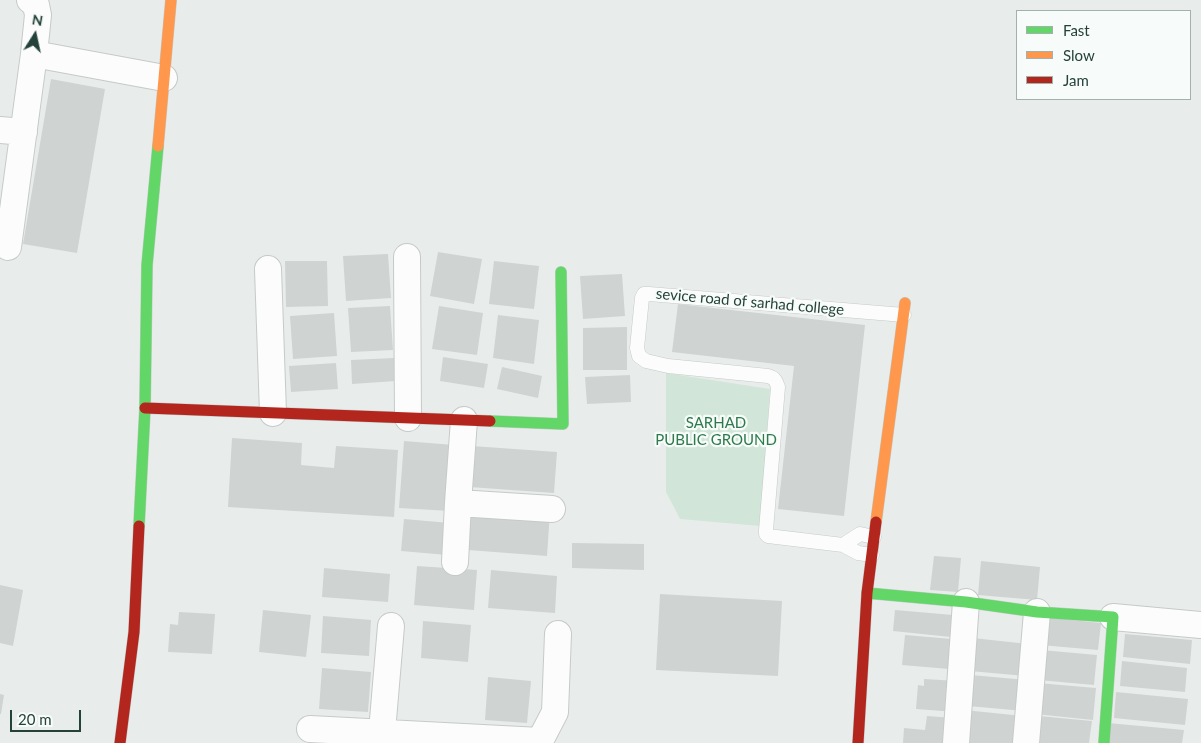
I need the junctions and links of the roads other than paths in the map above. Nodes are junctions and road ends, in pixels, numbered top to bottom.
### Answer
1 (30, 0) edge
2 (171, 0) edge
3 (34, 54) junction
4 (164, 78) junction
5 (12, 131) edge
6 (8, 247) dead end
7 (408, 257) dead end
8 (268, 269) dead end
9 (561, 272) dead end
10 (904, 309) joint
11 (145, 408) junction
12 (273, 413) junction
13 (408, 418) junction
14 (464, 420) junction
15 (458, 503) junction
16 (552, 509) dead end
17 (874, 537) junction
18 (844, 545) junction
19 (872, 555) junction
20 (455, 562) dead end
21 (867, 594) junction
22 (966, 602) junction
23 (1037, 612) junction
24 (1113, 617) junction
25 (1201, 625) edge
26 (391, 626) dead end
27 (558, 634) dead end
28 (310, 729) dead end
29 (381, 738) edge
30 (540, 742) edge
31 (120, 743) edge
32 (858, 743) edge
33 (956, 743) edge
34 (1026, 743) edge
35 (1104, 743) edge

1 - 3 street
2 - 4 street
3 - 4 street
3 - 5 street
4 - 11 street
5 - 6 street
7 - 13 street
8 - 12 street
9 - 14 street
10 - 17 street
10 - 18 lane, sevice road of sarhad college
11 - 12 street
11 - 31 street
12 - 13 street
13 - 14 street
14 - 15 street
15 - 16 street
15 - 20 street
17 - 18 lane
17 - 19 street
18 - 19 lane
19 - 21 street
21 - 22 street
21 - 32 street
22 - 23 street
22 - 33 street
23 - 24 street
23 - 34 street
24 - 25 street
24 - 35 street
26 - 29 street
27 - 30 street
28 - 29 street
29 - 30 street

